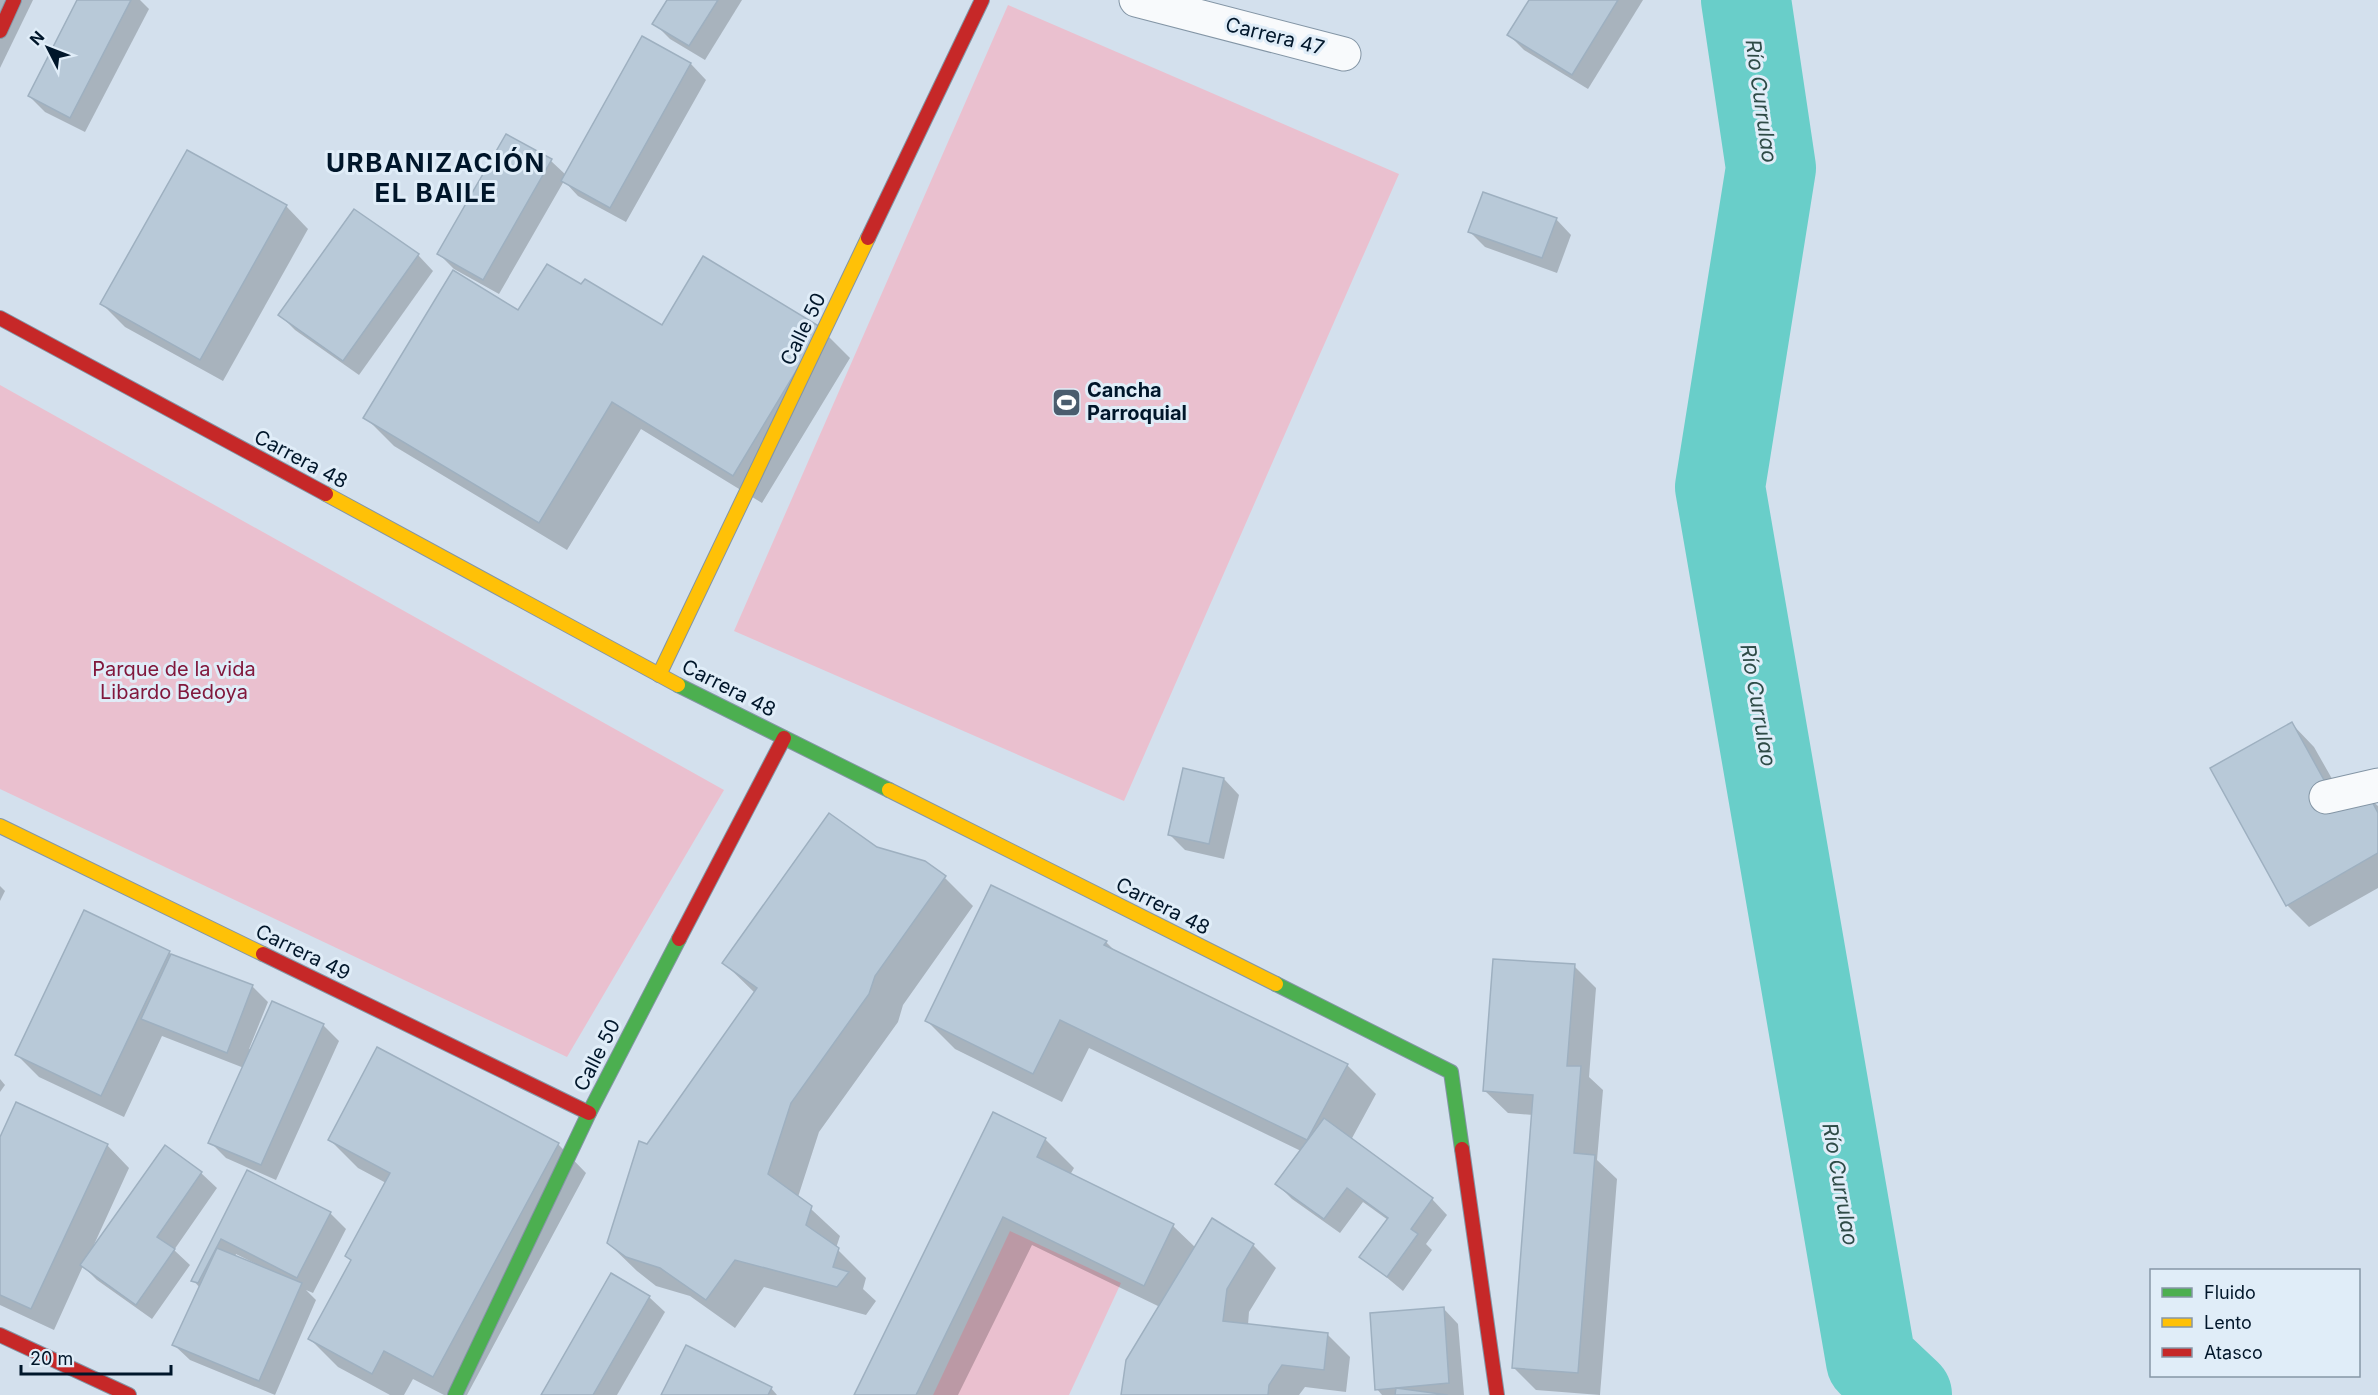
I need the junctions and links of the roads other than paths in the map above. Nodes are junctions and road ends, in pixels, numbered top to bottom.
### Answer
1 (14, 0) edge
2 (982, 0) edge
3 (1136, 0) edge
4 (0, 31) edge
5 (1344, 54) dead end
6 (0, 318) edge
7 (659, 675) junction
8 (784, 738) junction
9 (2378, 785) edge
10 (2326, 797) dead end
11 (0, 826) edge
12 (589, 1113) junction
13 (0, 1335) edge
14 (129, 1395) edge
15 (455, 1395) edge
16 (1497, 1395) edge

1 - 4 street
2 - 7 street, Calle 50
3 - 5 street, Carrera 47
6 - 7 street, Carrera 48
7 - 8 street, Carrera 48
8 - 12 street, Calle 50
8 - 16 street, Carrera 48
9 - 10 street
11 - 12 street, Carrera 49
12 - 15 street, Calle 50
13 - 14 street

